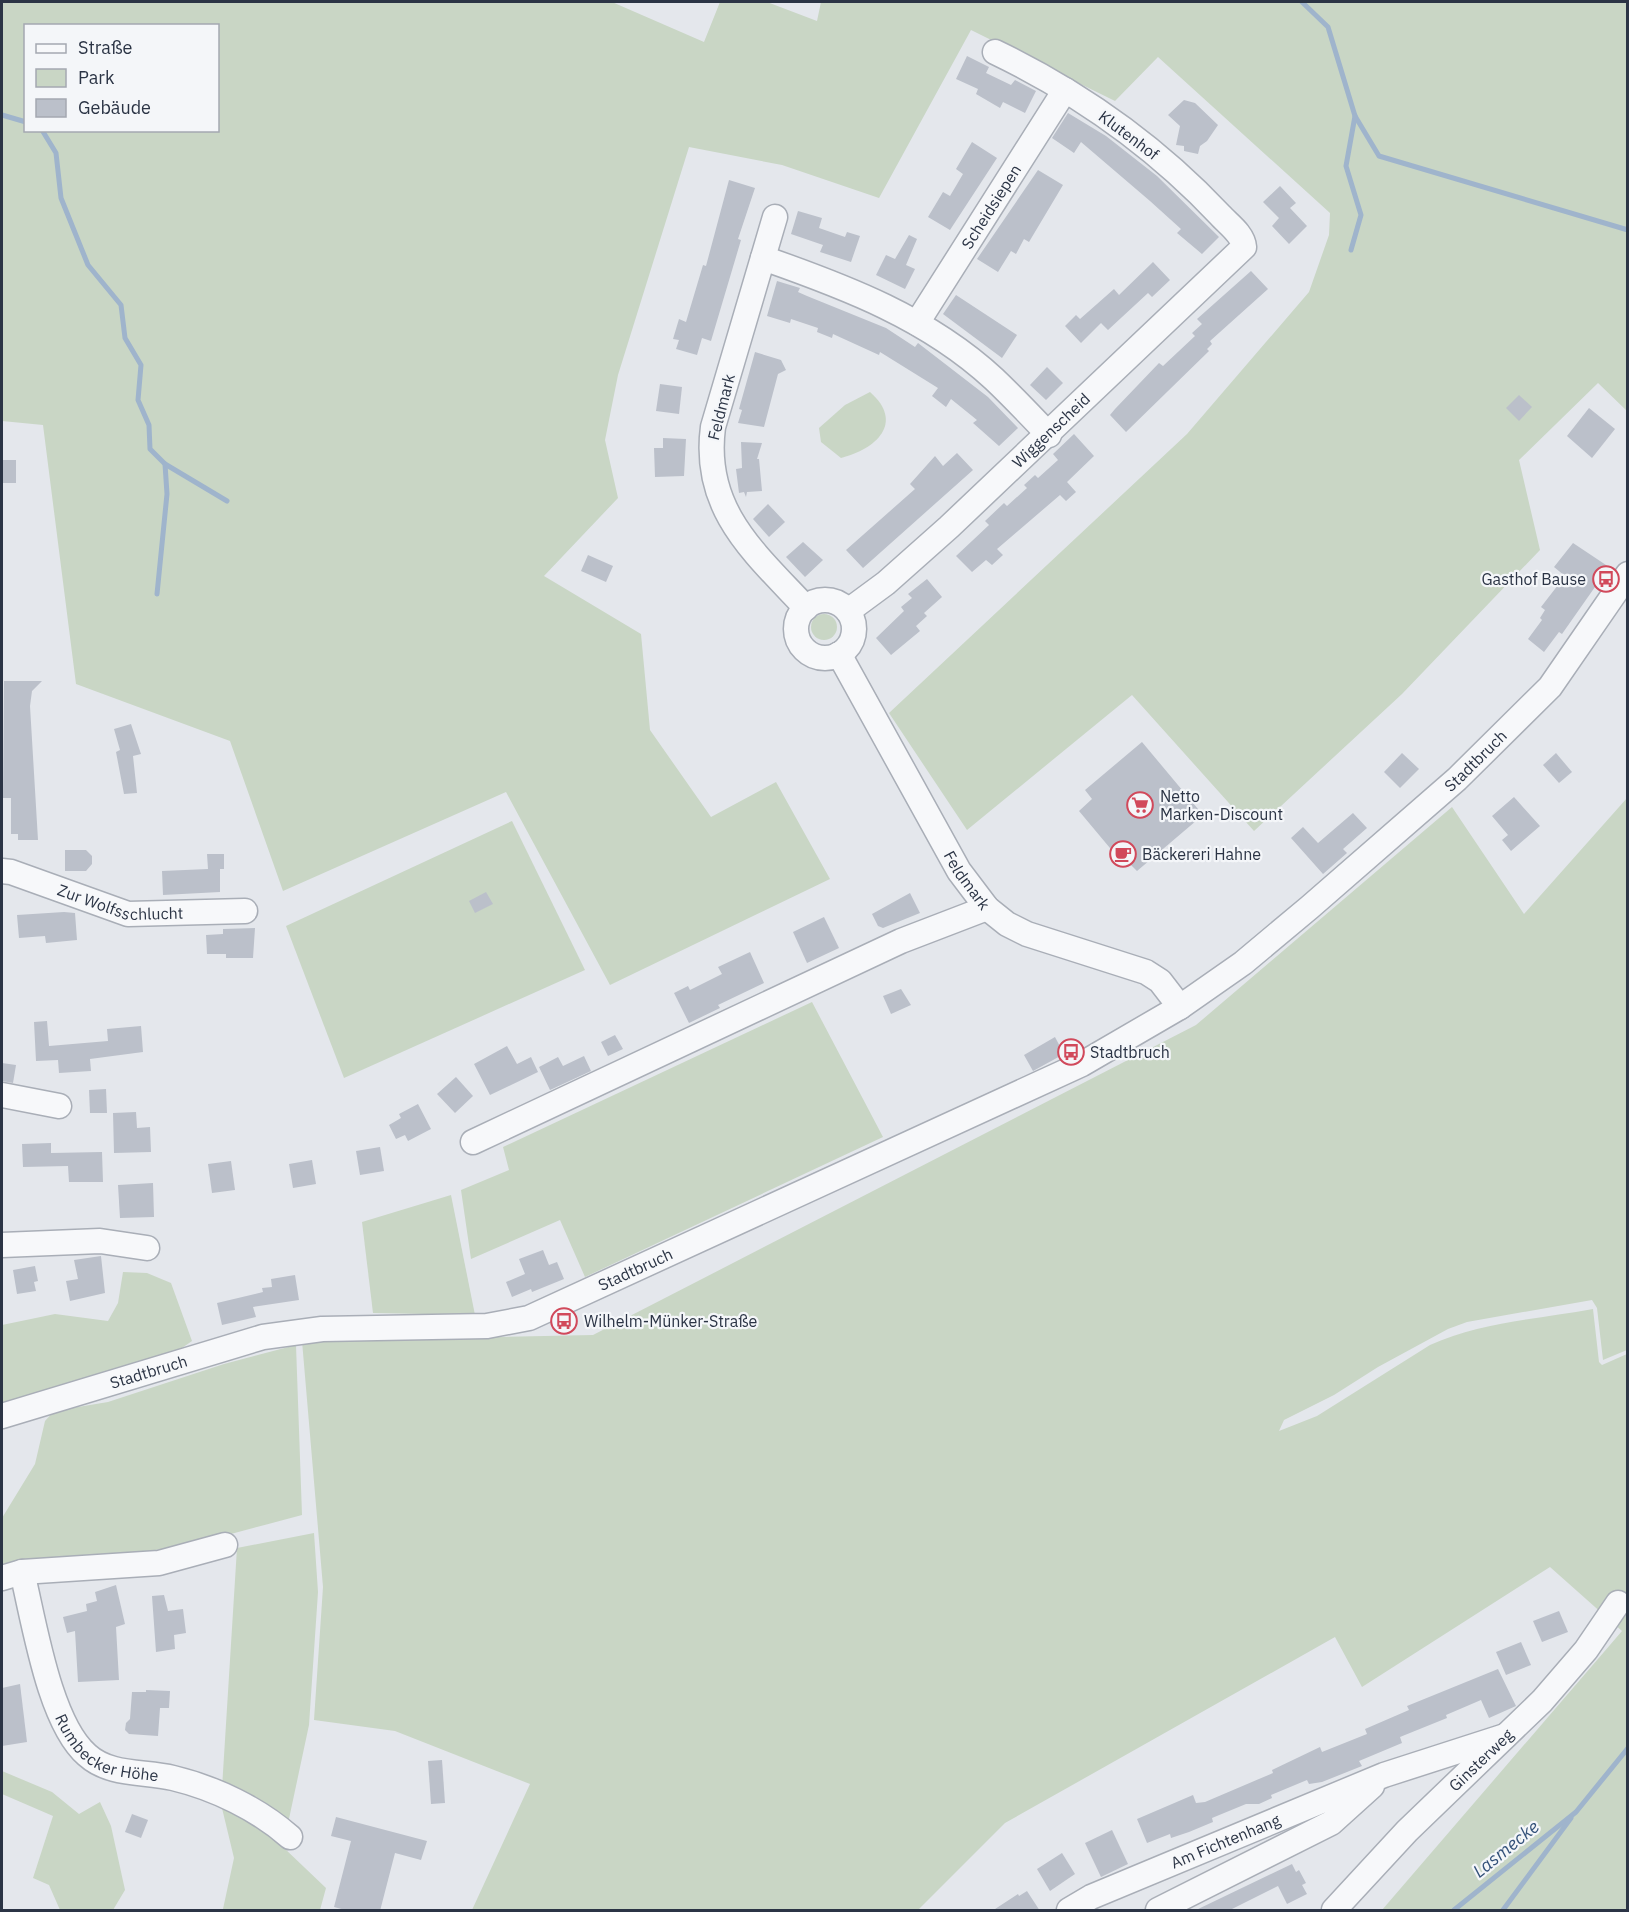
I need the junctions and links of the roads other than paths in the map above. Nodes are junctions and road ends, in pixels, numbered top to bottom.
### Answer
1 (995, 52) dead end
2 (1065, 90) junction
3 (775, 217) dead end
4 (1243, 243) joint
5 (763, 258) junction
6 (917, 323) junction
7 (1049, 435) junction
8 (1628, 574) edge
9 (806, 608) junction
10 (848, 611) junction
11 (839, 654) junction
12 (2, 871) edge
13 (987, 908) junction
14 (244, 911) dead end
15 (1180, 1007) junction
16 (2, 1095) edge
17 (59, 1106) dead end
18 (473, 1142) dead end
19 (2, 1245) edge
20 (147, 1248) dead end
21 (2, 1416) edge
22 (225, 1545) dead end
23 (12, 1575) edge
24 (1618, 1603) dead end
25 (1505, 1736) junction
26 (1384, 1776) junction
27 (290, 1837) dead end
28 (1069, 1911) edge
29 (1158, 1911) edge
30 (1334, 1911) edge

1 - 2 street, Klutenhof
2 - 4 street, Klutenhof
2 - 6 street, Scheidsiepen
3 - 5 street, Feldmark
4 - 7 street, Wiggenscheid
5 - 6 street
5 - 9 street, Feldmark
6 - 7 street
7 - 10 street, Wiggenscheid
8 - 15 street, Stadtbruch
9 - 10 street
9 - 11 street
10 - 11 street
11 - 13 street, Feldmark
12 - 14 street, Zur Wolfsschlucht
13 - 15 street, Feldmark
13 - 18 street
15 - 21 street, Stadtbruch
16 - 17 street
19 - 20 street
22 - 23 street, Rumbecker Höhe
23 - 27 street, Rumbecker Höhe
24 - 25 street, Ginsterweg
25 - 26 street, Am Fichtenhang
25 - 30 street, Ginsterweg
26 - 28 street, Am Fichtenhang
26 - 29 street, Am Fichtenhang

